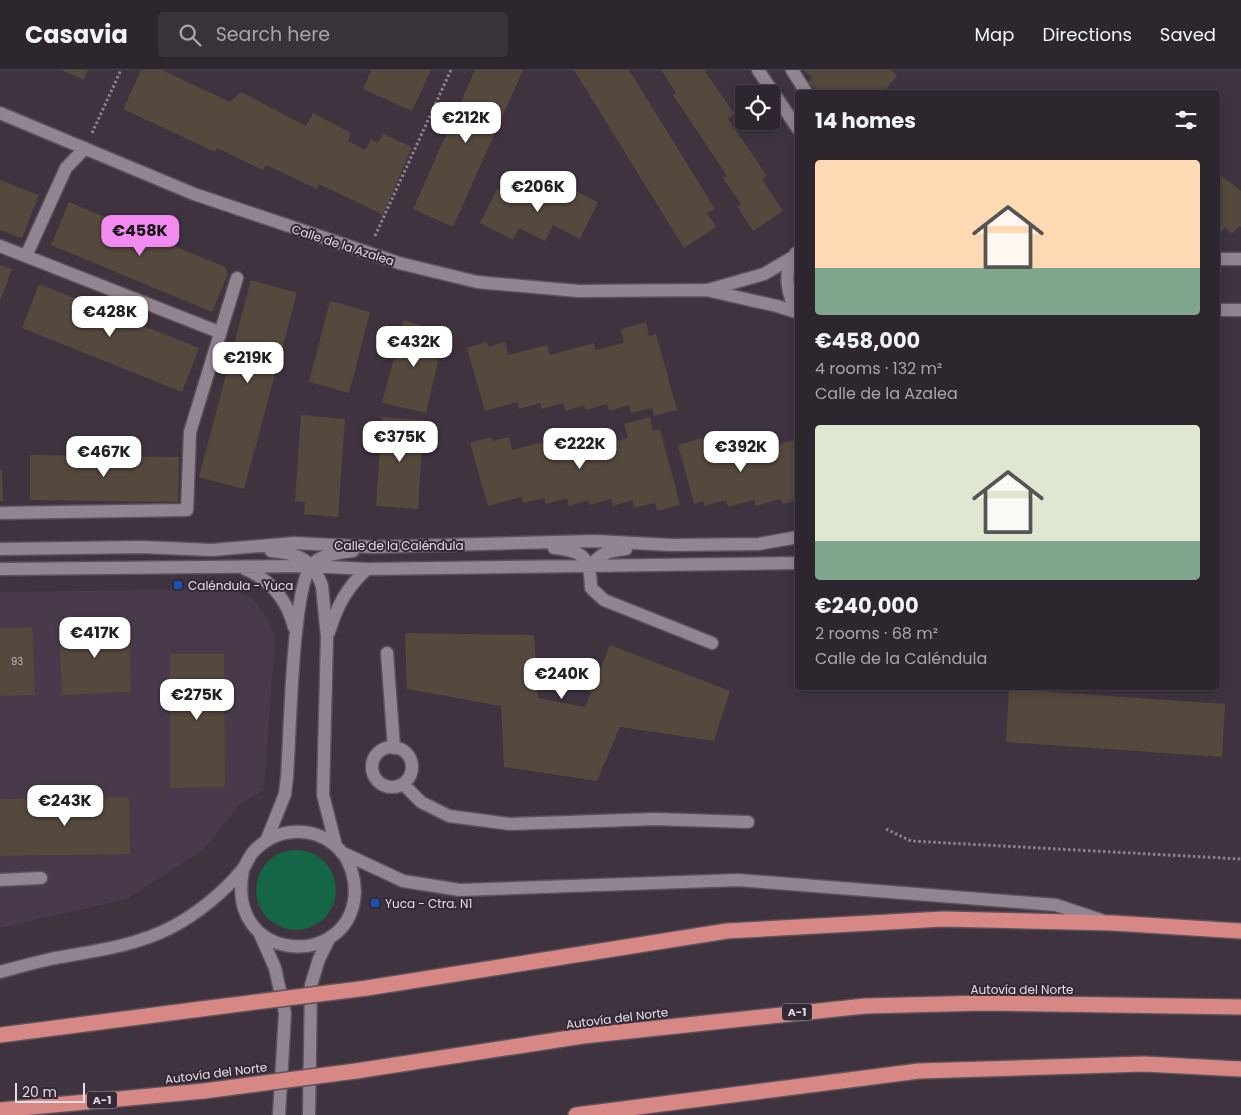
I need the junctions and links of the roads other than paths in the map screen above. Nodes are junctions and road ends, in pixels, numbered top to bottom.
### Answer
1 (758, 70) edge
2 (792, 70) edge
3 (805, 90) edge
4 (0, 113) edge
5 (795, 124) edge
6 (85, 148) junction
7 (0, 246) edge
8 (795, 254) edge
9 (26, 256) junction
10 (1220, 259) edge
11 (1241, 260) edge
12 (237, 278) dead end
13 (706, 290) junction
14 (795, 309) edge
15 (1220, 310) edge
16 (1241, 310) edge
17 (795, 312) edge
18 (219, 332) junction
19 (0, 513) edge
20 (795, 538) edge
21 (492, 544) junction
22 (671, 545) junction
23 (374, 547) junction
24 (239, 548) junction
25 (0, 549) edge
26 (795, 563) edge
27 (311, 566) junction
28 (240, 567) junction
29 (590, 567) junction
30 (367, 568) junction
31 (0, 569) edge
32 (296, 634) junction
33 (327, 637) junction
34 (712, 643) dead end
35 (387, 653) dead end
36 (394, 748) junction
37 (403, 784) junction
38 (748, 822) dead end
39 (267, 840) junction
40 (339, 849) junction
41 (243, 870) junction
42 (41, 878) dead end
43 (0, 880) edge
44 (1113, 923) junction
45 (1241, 931) edge
46 (260, 934) junction
47 (330, 937) junction
48 (52, 959) junction
49 (0, 964) edge
50 (0, 972) edge
51 (1241, 1007) edge
52 (0, 1031) edge
53 (33, 1031) junction
54 (0, 1035) edge
55 (1241, 1069) edge
56 (0, 1110) edge
57 (279, 1115) edge
58 (309, 1115) edge
59 (576, 1115) edge

1 - 5 street
2 - 3 street
4 - 6 street, Calle de la Azalea
6 - 9 street
6 - 13 street, Calle de la Azalea
7 - 9 street
8 - 13 street, Calle de la Azalea
8 - 14 street
9 - 18 street
10 - 11 street
12 - 18 street
13 - 17 street, Calle de la Azalea
15 - 16 street
18 - 19 street
20 - 22 street, Calle de la Caléndula
21 - 22 street, Calle de la Caléndula
21 - 23 street, Calle de la Caléndula
21 - 29 street
22 - 29 street
23 - 24 street, Calle de la Caléndula
23 - 27 street
24 - 25 street, Calle de la Caléndula
24 - 27 street
26 - 29 street, Calle de la Caléndula
27 - 28 street, Calle de la Caléndula
27 - 30 street, Calle de la Caléndula
27 - 32 street
27 - 33 street
28 - 31 street, Calle de la Caléndula
28 - 32 street
29 - 30 street, Calle de la Caléndula
29 - 34 street
30 - 33 street
32 - 39 street
33 - 40 street
35 - 36 street
36 - 37 street
36 - 37 street
37 - 38 street
39 - 40 street
39 - 41 street
40 - 44 street
40 - 47 street
41 - 46 street
41 - 48 street
42 - 43 street
44 - 45 highway
44 - 53 highway, bridge
46 - 47 street
46 - 57 street
47 - 58 street
48 - 49 street
48 - 50 street
51 - 56 highway, Autovía del Norte / A-1, bridge
52 - 53 highway
53 - 54 highway
55 - 59 highway

